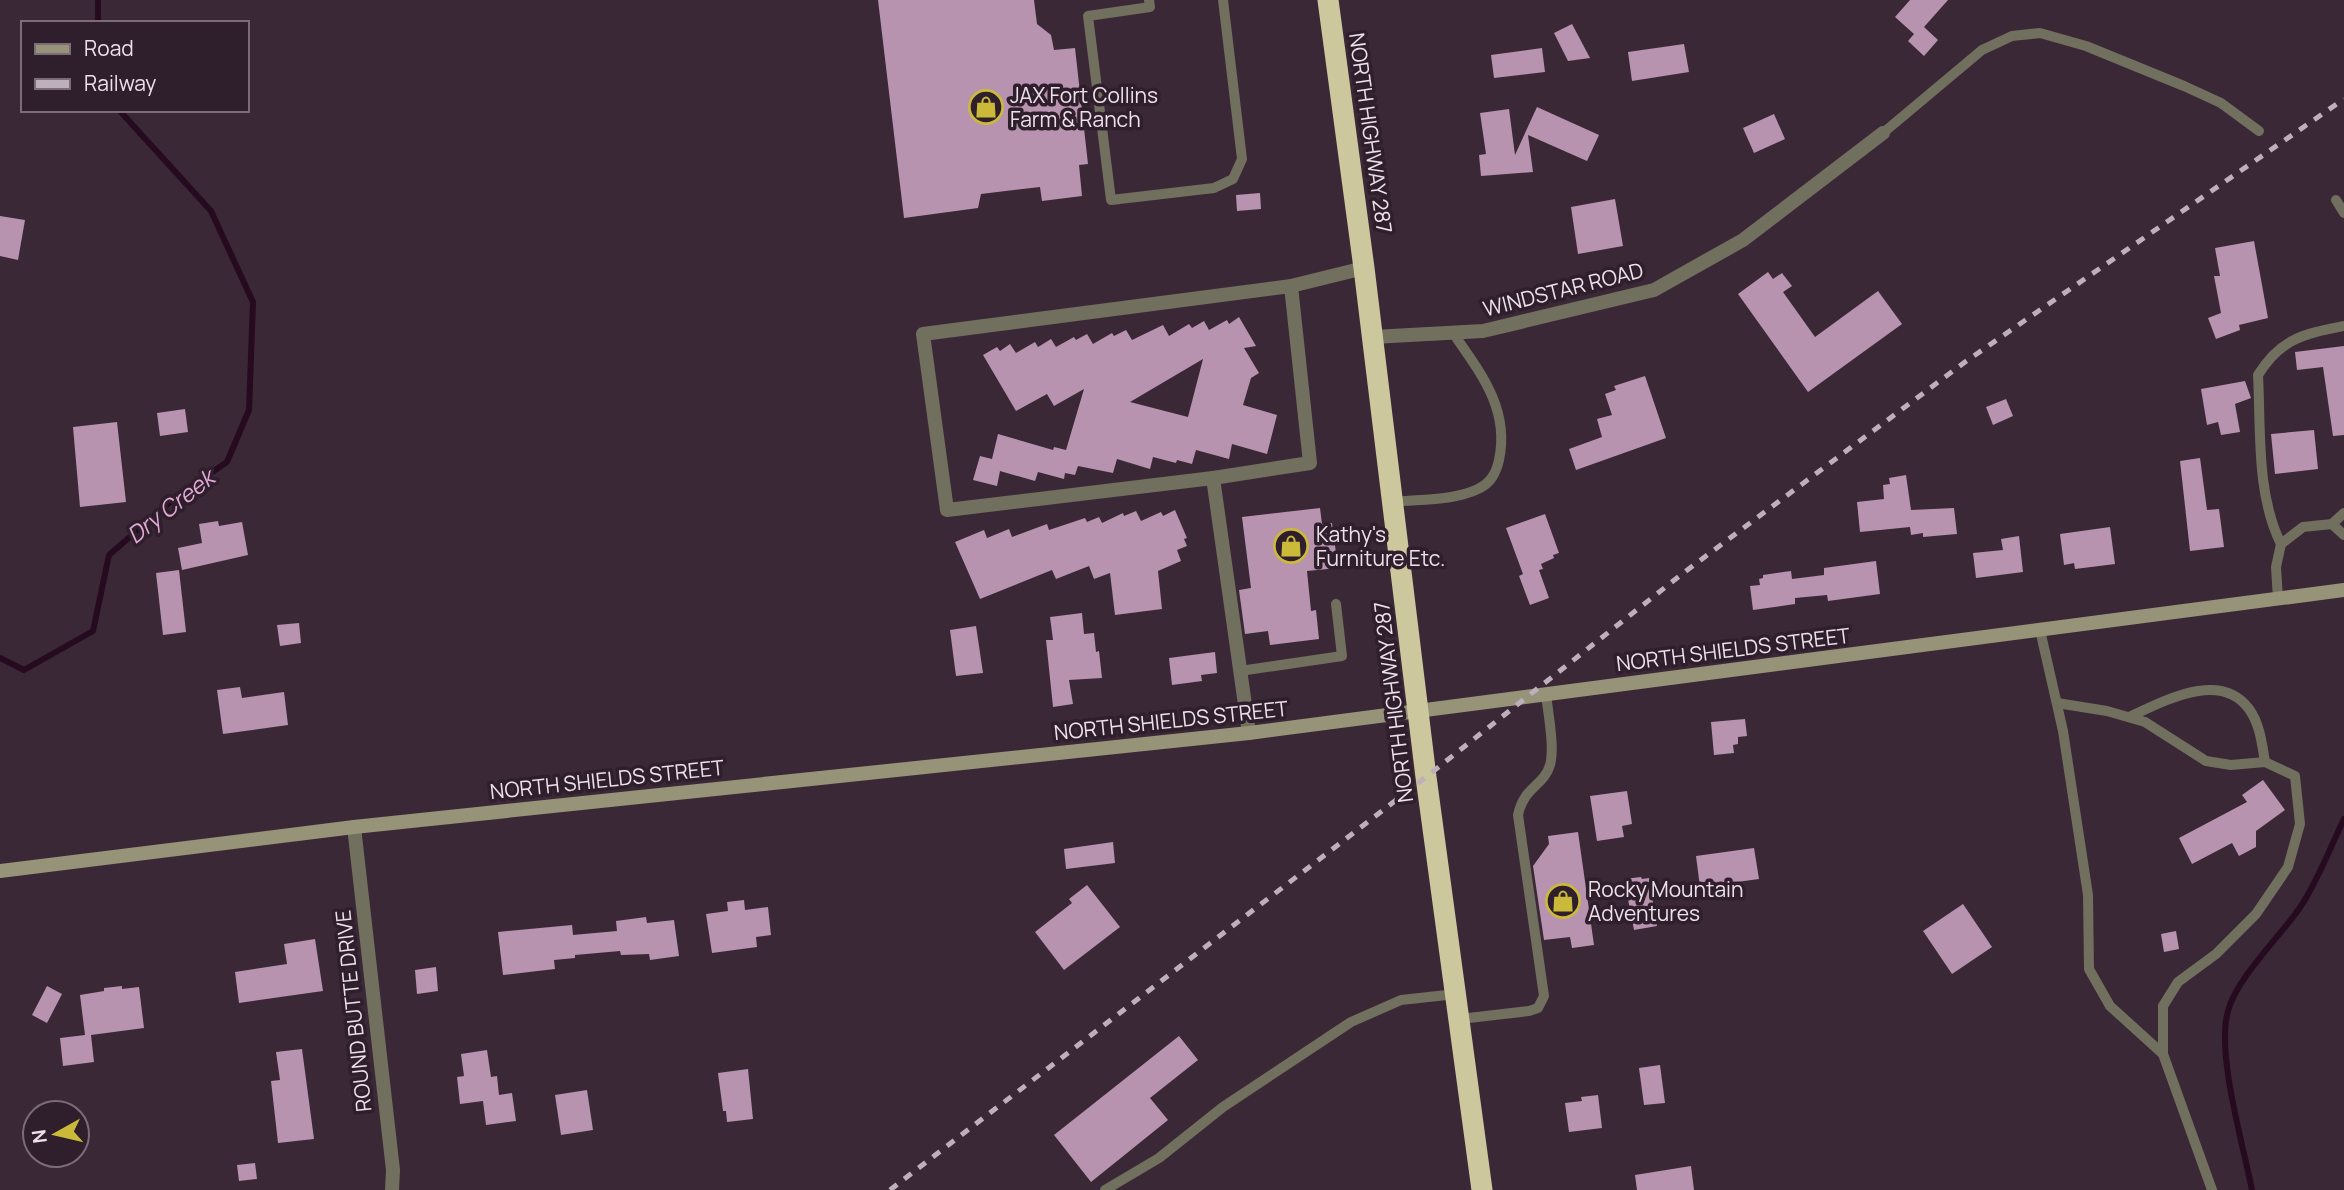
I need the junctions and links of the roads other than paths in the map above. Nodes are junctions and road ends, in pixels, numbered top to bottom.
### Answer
1 (1149, 0) edge
2 (1223, 0) edge
3 (1328, 0) edge
4 (2259, 131) dead end
5 (1883, 133) joint
6 (2336, 200) dead end
7 (2344, 213) edge
8 (1364, 268) junction
9 (1291, 286) junction
10 (2344, 326) edge
11 (1453, 333) junction
12 (1373, 337) junction
13 (1213, 478) junction
14 (1393, 502) junction
15 (2344, 513) edge
16 (2332, 524) junction
17 (2344, 535) edge
18 (2281, 544) junction
19 (2344, 590) edge
20 (2278, 599) junction
21 (1336, 604) dead end
22 (2040, 630) junction
23 (1240, 671) junction
24 (1546, 694) junction
25 (2057, 703) junction
26 (1419, 713) junction
27 (2129, 717) junction
28 (1249, 733) junction
29 (2265, 762) junction
30 (354, 827) junction
31 (0, 872) edge
32 (1456, 994) junction
33 (1460, 1019) junction
34 (2163, 1054) junction
35 (392, 1190) edge
36 (1105, 1190) edge
37 (1482, 1190) edge
38 (2212, 1190) edge

1 - 2 lane
3 - 8 highway, NORTH HIGHWAY 287
4 - 5 lane
5 - 11 street, WINDSTAR ROAD
6 - 7 lane
8 - 9 street
8 - 12 highway, NORTH HIGHWAY 287
9 - 13 street
9 - 13 street
10 - 18 lane
11 - 12 street, WINDSTAR ROAD
11 - 14 lane
12 - 14 highway, NORTH HIGHWAY 287
13 - 23 street
14 - 26 highway, NORTH HIGHWAY 287
15 - 16 lane
16 - 17 lane
16 - 18 lane
18 - 20 lane
19 - 20 street, NORTH SHIELDS STREET
20 - 22 street, NORTH SHIELDS STREET
21 - 23 lane
22 - 24 street, NORTH SHIELDS STREET
22 - 25 lane
23 - 28 street
24 - 26 street, NORTH SHIELDS STREET
24 - 33 lane
25 - 27 lane
25 - 34 lane
26 - 28 street, NORTH SHIELDS STREET
26 - 32 highway, NORTH HIGHWAY 287
27 - 29 lane
27 - 29 lane
28 - 30 street, NORTH SHIELDS STREET
29 - 34 lane
30 - 31 street, NORTH SHIELDS STREET
30 - 35 street, ROUND BUTTE DRIVE
32 - 33 highway, NORTH HIGHWAY 287
32 - 36 lane
33 - 37 highway, NORTH HIGHWAY 287
34 - 38 lane

